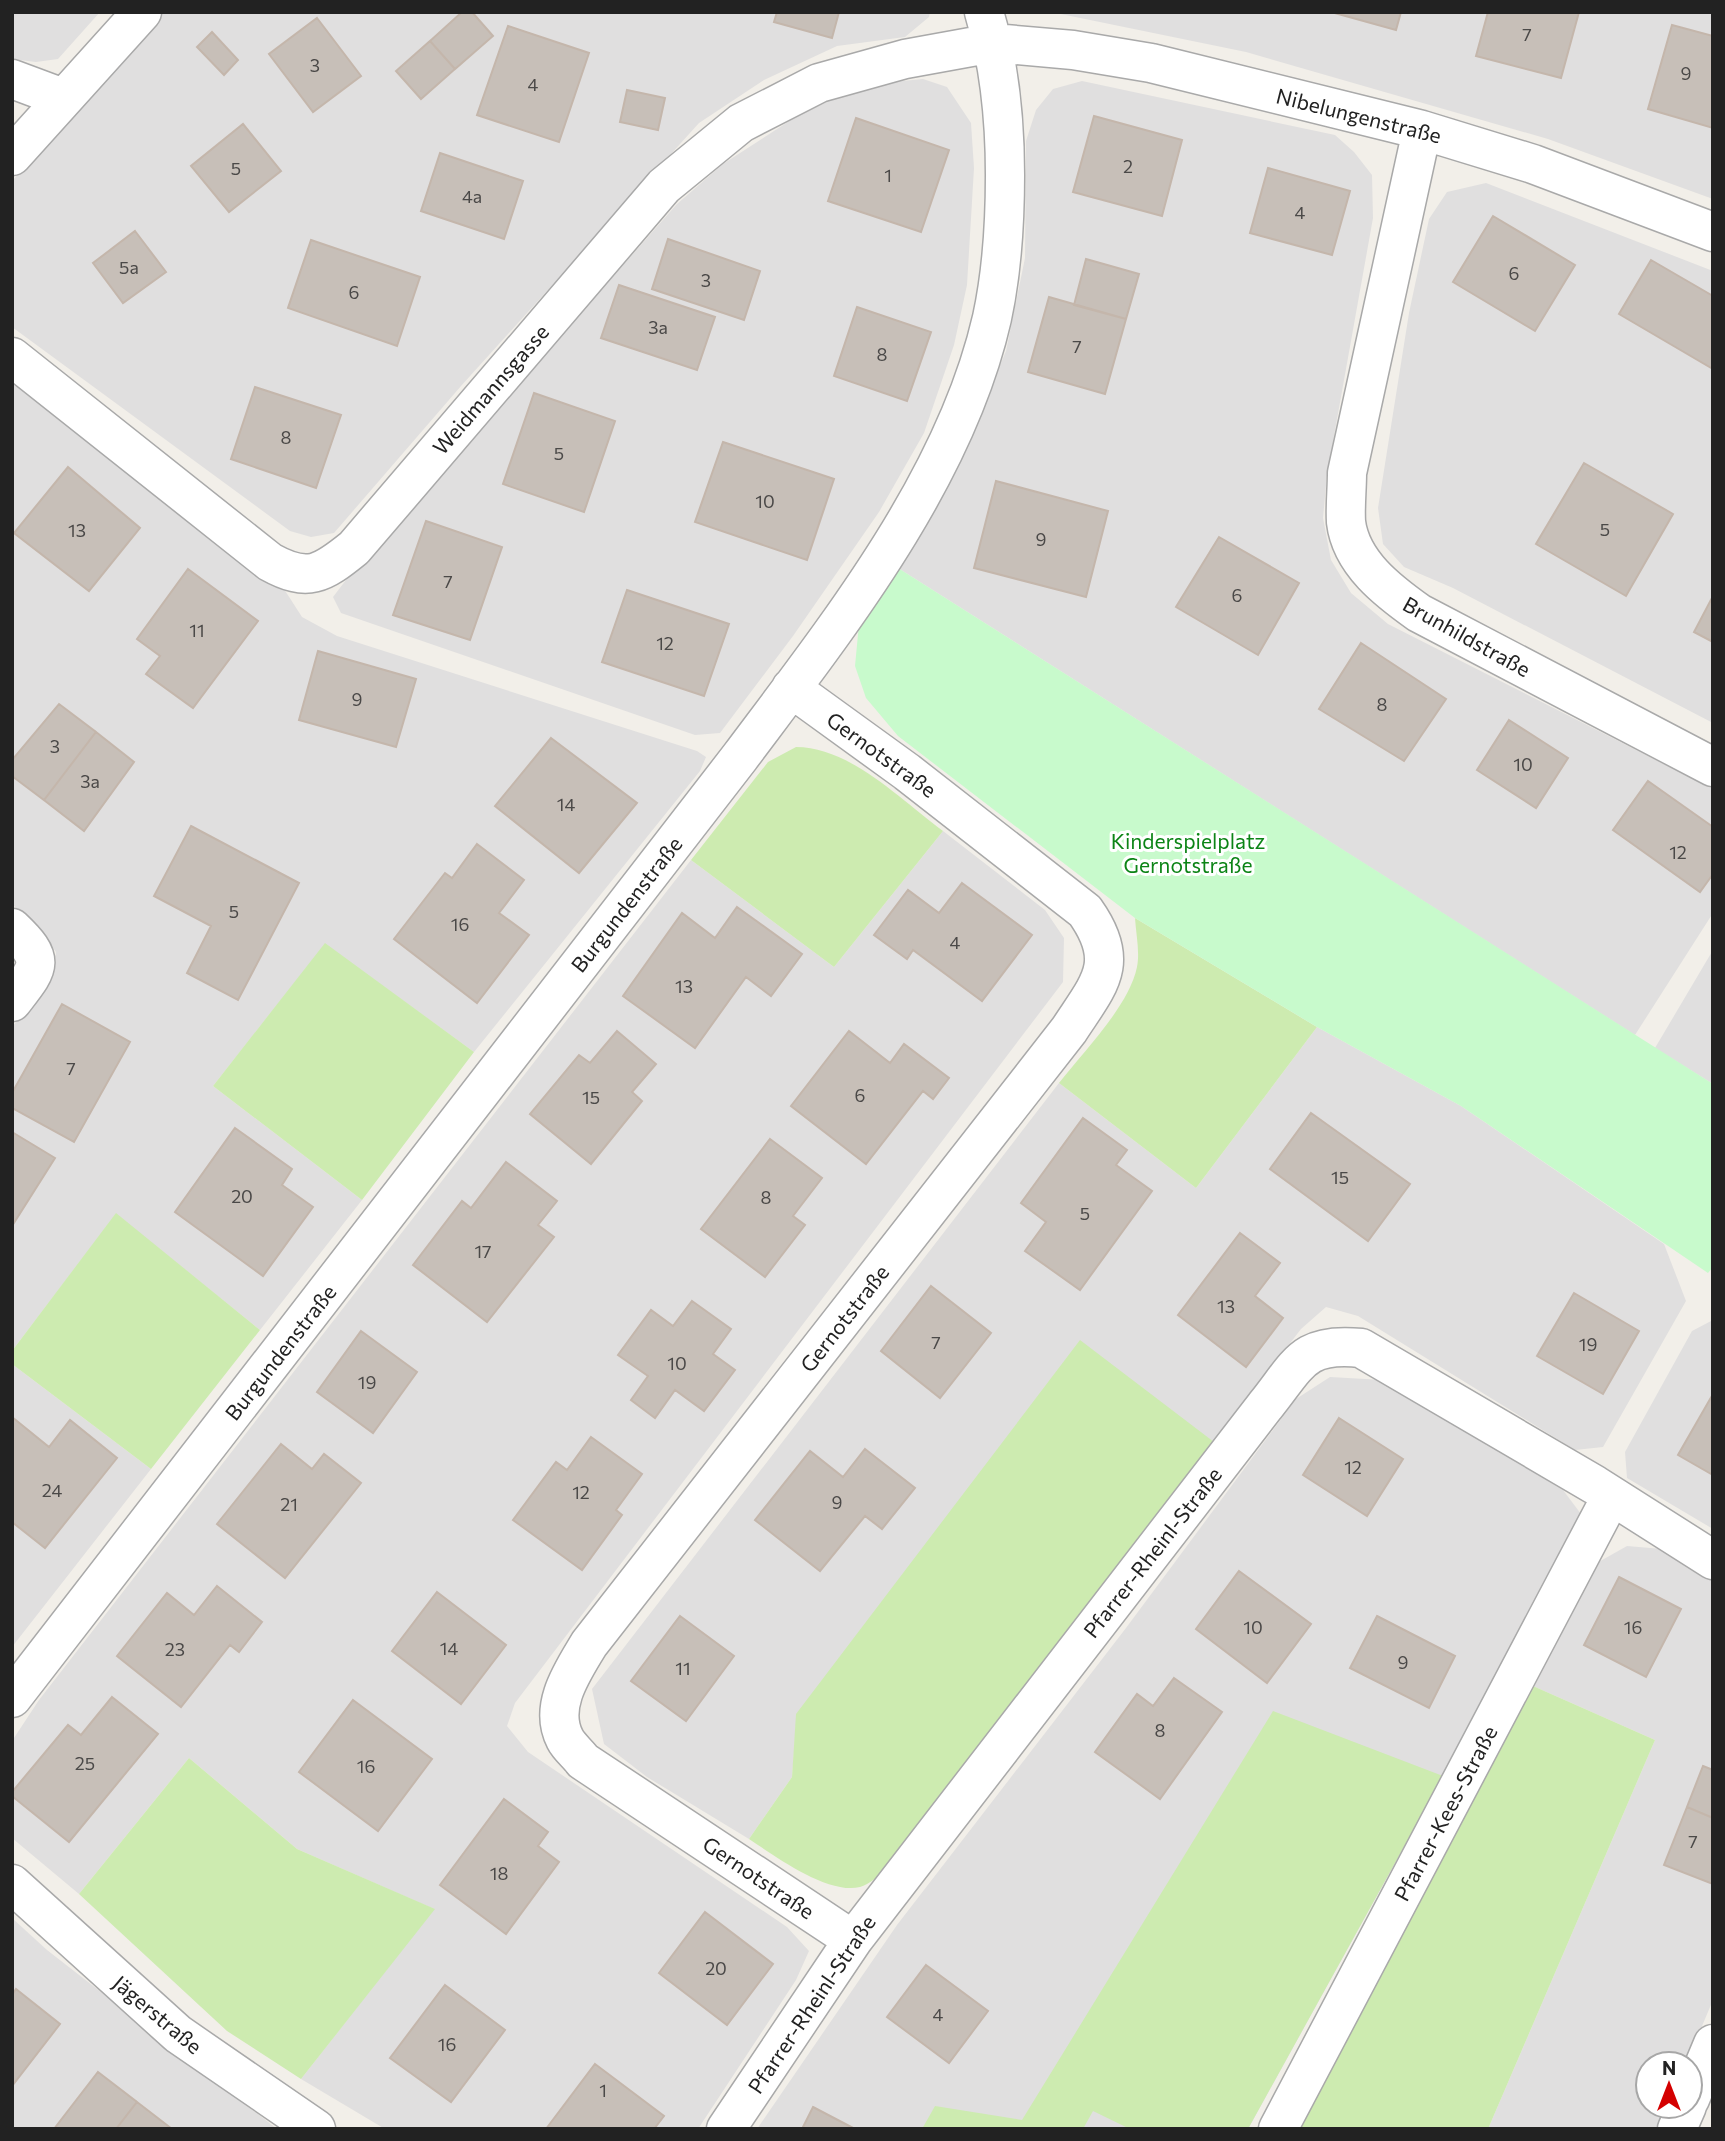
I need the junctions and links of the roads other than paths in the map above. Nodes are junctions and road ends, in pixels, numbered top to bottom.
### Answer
1 (142, 12) edge
2 (989, 27) edge
3 (12, 79) edge
4 (63, 99) junction
5 (1422, 130) junction
6 (12, 156) edge
7 (1713, 232) edge
8 (12, 357) edge
9 (791, 688) junction
10 (1713, 767) edge
11 (12, 928) edge
12 (12, 1002) edge
13 (1611, 1497) junction
14 (1713, 1560) edge
15 (12, 1698) edge
16 (12, 1884) edge
17 (853, 1940) junction
18 (1713, 2044) edge
19 (1704, 2066) edge
20 (316, 2129) edge
21 (726, 2129) edge
22 (1278, 2129) edge

1 - 4 street
2 - 5 street, Nibelungenstraße
2 - 8 street, Weidmannsgasse
2 - 9 street, Burgundenstraße
3 - 4 street
4 - 6 street
5 - 7 street, Nibelungenstraße
5 - 10 street, Brunhildstraße
9 - 15 street, Burgundenstraße
9 - 17 street, Gernotstraße
11 - 12 street
13 - 14 street, Pfarrer-Rheinl-Straße
13 - 17 street, Pfarrer-Rheinl-Straße
13 - 22 street, Pfarrer-Kees-Straße
16 - 20 street, Jägerstraße
17 - 21 street, Pfarrer-Rheinl-Straße
18 - 19 street

